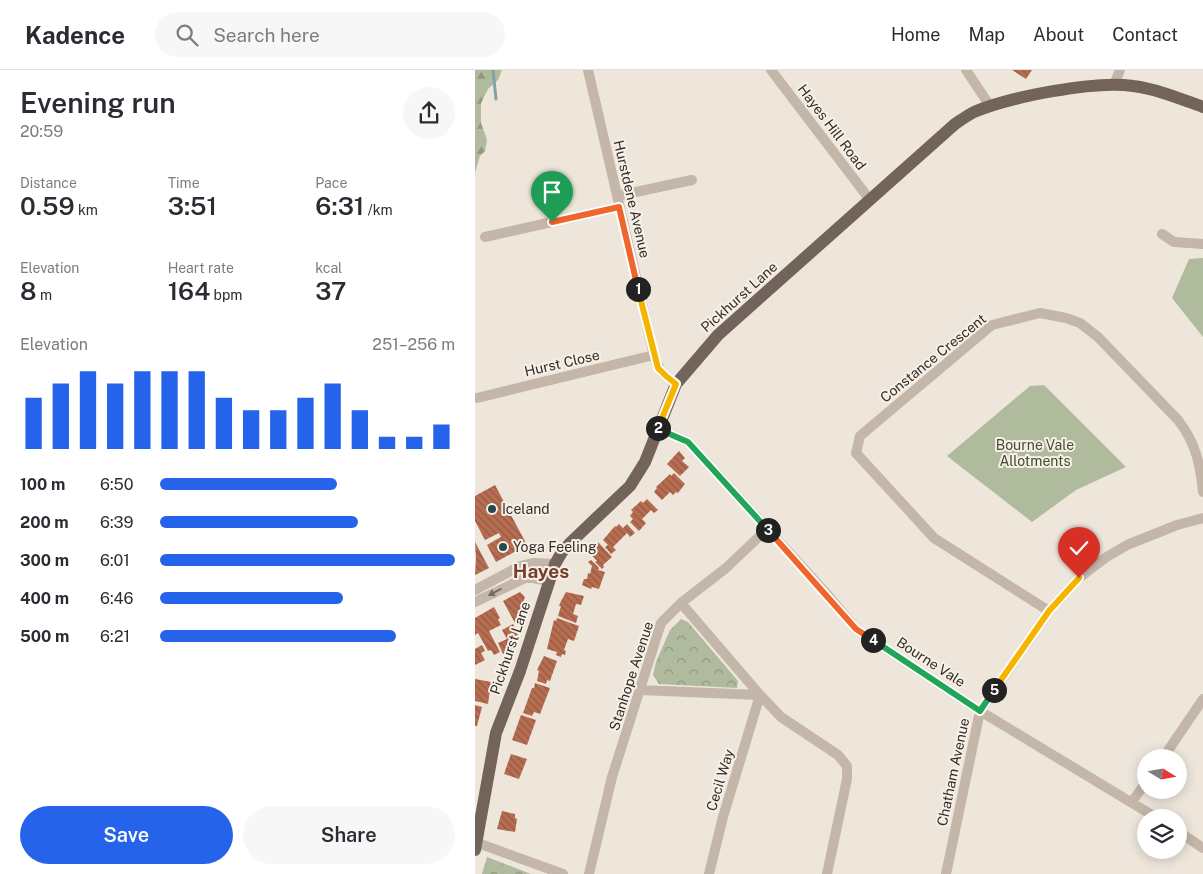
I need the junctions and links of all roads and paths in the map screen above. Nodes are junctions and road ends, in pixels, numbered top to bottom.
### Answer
1 (588, 70) edge
2 (771, 70) edge
3 (965, 70) edge
4 (1119, 70) edge
5 (1114, 85) junction
6 (990, 106) junction
7 (1203, 107) edge
8 (692, 180) dead end
9 (617, 196) junction
10 (870, 200) junction
11 (619, 207) junction
12 (1162, 234) dead end
13 (485, 237) dead end
14 (1203, 244) edge
15 (654, 355) junction
16 (676, 384) junction
17 (477, 398) dead end
18 (658, 429) junction
19 (1203, 492) edge
20 (1203, 518) edge
21 (767, 529) junction
22 (555, 564) junction
23 (549, 581) junction
24 (475, 590) edge
25 (475, 602) edge
26 (681, 603) junction
27 (1049, 611) junction
28 (640, 690) junction
29 (760, 695) junction
30 (1203, 699) edge
31 (980, 711) junction
32 (1169, 749) edge
33 (1137, 795) edge
34 (1132, 802) junction
35 (1143, 809) edge
36 (1187, 837) edge
37 (475, 845) edge
38 (1203, 848) edge
39 (563, 874) edge
40 (589, 874) edge
41 (709, 874) edge
42 (827, 874) edge
43 (946, 874) edge

1 - 9 street, Hurstdene Avenue
2 - 10 street, Hayes Hill Road
3 - 6 street
4 - 5 street
5 - 6 main road, Pickhurst Lane
5 - 7 main road, Pickhurst Lane
6 - 10 main road, Pickhurst Lane
8 - 9 street
9 - 11 street, Hurstdene Avenue
10 - 16 main road, Pickhurst Lane
11 - 13 street
11 - 15 street, Hurstdene Avenue
12 - 14 street
15 - 16 street, Hurstdene Avenue
15 - 17 street, Hurst Close
16 - 18 main road, Pickhurst Lane
18 - 21 street, Bourne Vale
18 - 22 main road, Pickhurst Lane
19 - 27 street, Constance Crescent
20 - 27 street, Chatham Avenue
21 - 26 street, Stanhope Avenue
21 - 31 street, Bourne Vale
22 - 23 main road, Pickhurst Lane
22 - 24 street
23 -> 25 street
23 - 37 main road, Pickhurst Lane
26 - 28 street, Stanhope Avenue
26 - 29 street
27 - 31 street, Chatham Avenue
28 - 29 street
28 - 40 street, Stanhope Avenue
29 - 41 street, Cecil Way
29 - 42 street
30 - 32 street
31 - 34 street, Bourne Vale
31 - 43 street, Chatham Avenue
33 - 34 street
34 - 35 street, Bourne Vale
36 - 38 street
37 - 39 street

